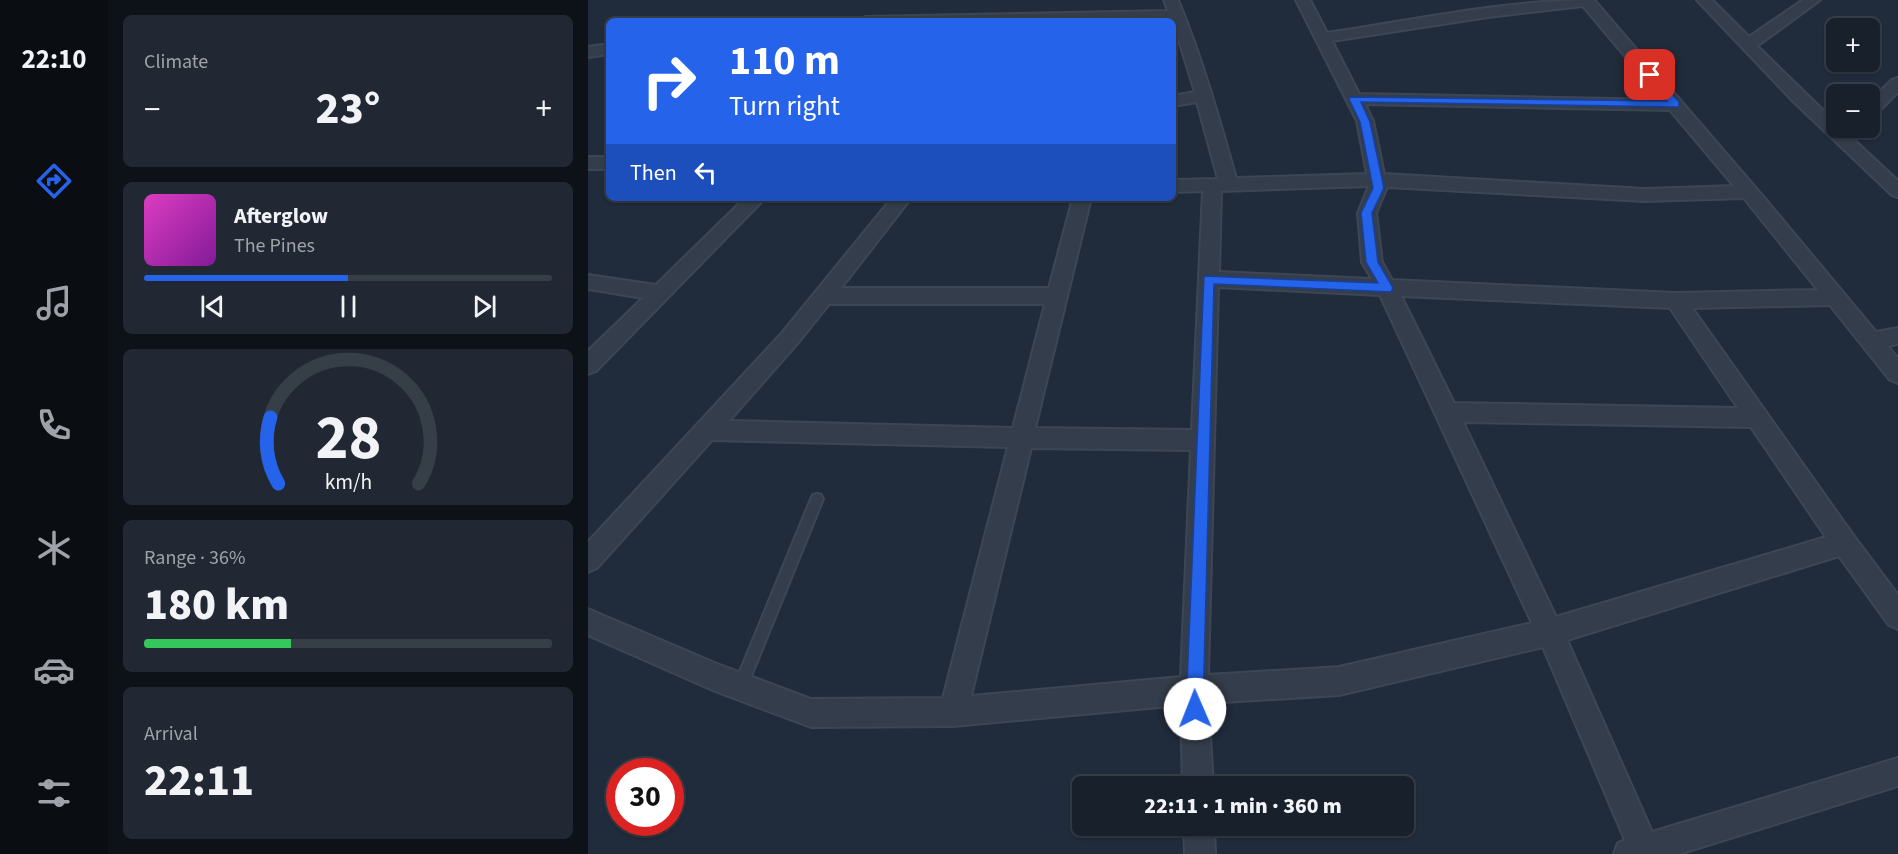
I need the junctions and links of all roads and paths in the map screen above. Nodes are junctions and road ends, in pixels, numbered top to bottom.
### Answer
1 (1040, 0) edge
2 (1304, 0) edge
3 (1479, 0) edge
4 (1587, 0) edge
5 (1704, 0) edge
6 (1813, 0) edge
7 (1174, 8) edge
8 (1488, 13) junction
9 (882, 16) edge
10 (989, 18) edge
11 (1043, 18) edge
12 (1055, 18) edge
13 (1324, 38) junction
14 (1748, 45) junction
15 (606, 49) edge
16 (588, 52) edge
17 (1898, 83) edge
18 (1204, 96) junction
19 (1354, 99) junction
20 (1880, 100) edge
21 (1176, 101) edge
22 (1675, 105) junction
23 (1826, 114) edge
24 (1851, 138) edge
25 (588, 163) edge
26 (606, 163) edge
27 (1377, 180) junction
28 (1176, 186) edge
29 (1220, 186) junction
30 (1898, 191) edge
31 (1749, 192) junction
32 (753, 201) edge
33 (900, 201) edge
34 (1081, 201) edge
35 (1208, 279) junction
36 (588, 282) edge
37 (1387, 288) junction
38 (661, 293) junction
39 (823, 296) junction
40 (1057, 296) junction
41 (1835, 297) junction
42 (1676, 301) junction
43 (1898, 336) edge
44 (1871, 341) junction
45 (588, 365) edge
46 (1898, 374) edge
47 (1447, 412) junction
48 (1758, 418) junction
49 (706, 430) junction
50 (1023, 438) junction
51 (1203, 440) junction
52 (818, 499) dead end
53 (1844, 543) junction
54 (588, 560) edge
55 (1898, 616) edge
56 (588, 622) edge
57 (1549, 632) junction
58 (740, 686) junction
59 (1194, 690) junction
60 (953, 712) junction
61 (1898, 772) edge
62 (1198, 776) edge
63 (1199, 836) edge
64 (1640, 853) edge
65 (1200, 854) edge

1 - 11 street
2 - 13 street
3 - 8 street
4 - 8 street
4 - 22 street
5 - 14 street
6 - 14 street
7 - 12 street
7 - 18 street
8 - 13 street
9 - 10 street
13 - 19 street
14 - 23 street
15 - 16 street
17 - 20 street
18 - 21 street
18 - 29 street
19 - 22 street
19 - 27 street
22 - 31 street
24 - 30 street
25 - 26 street
27 - 29 street
27 - 31 street
27 - 37 street
28 - 29 street
29 - 35 street
31 - 41 street
32 - 38 street
33 - 39 street
34 - 40 street
35 - 37 street
35 - 51 street
36 - 38 street
37 - 42 street
37 - 47 street
38 - 45 street
39 - 40 street
39 - 49 street
40 - 50 street
41 - 42 street
41 - 44 street
42 - 48 street
43 - 44 street
44 - 46 street
47 - 48 street
47 - 57 street
48 - 53 street
49 - 50 street
49 - 54 street
50 - 51 street
50 - 60 street
51 - 59 street
52 - 58 lane
53 - 55 street
53 - 57 street
56 - 58 street
57 - 59 street
57 - 64 street
58 - 60 street
59 - 60 street
59 - 62 street
61 - 64 street
63 - 65 street

